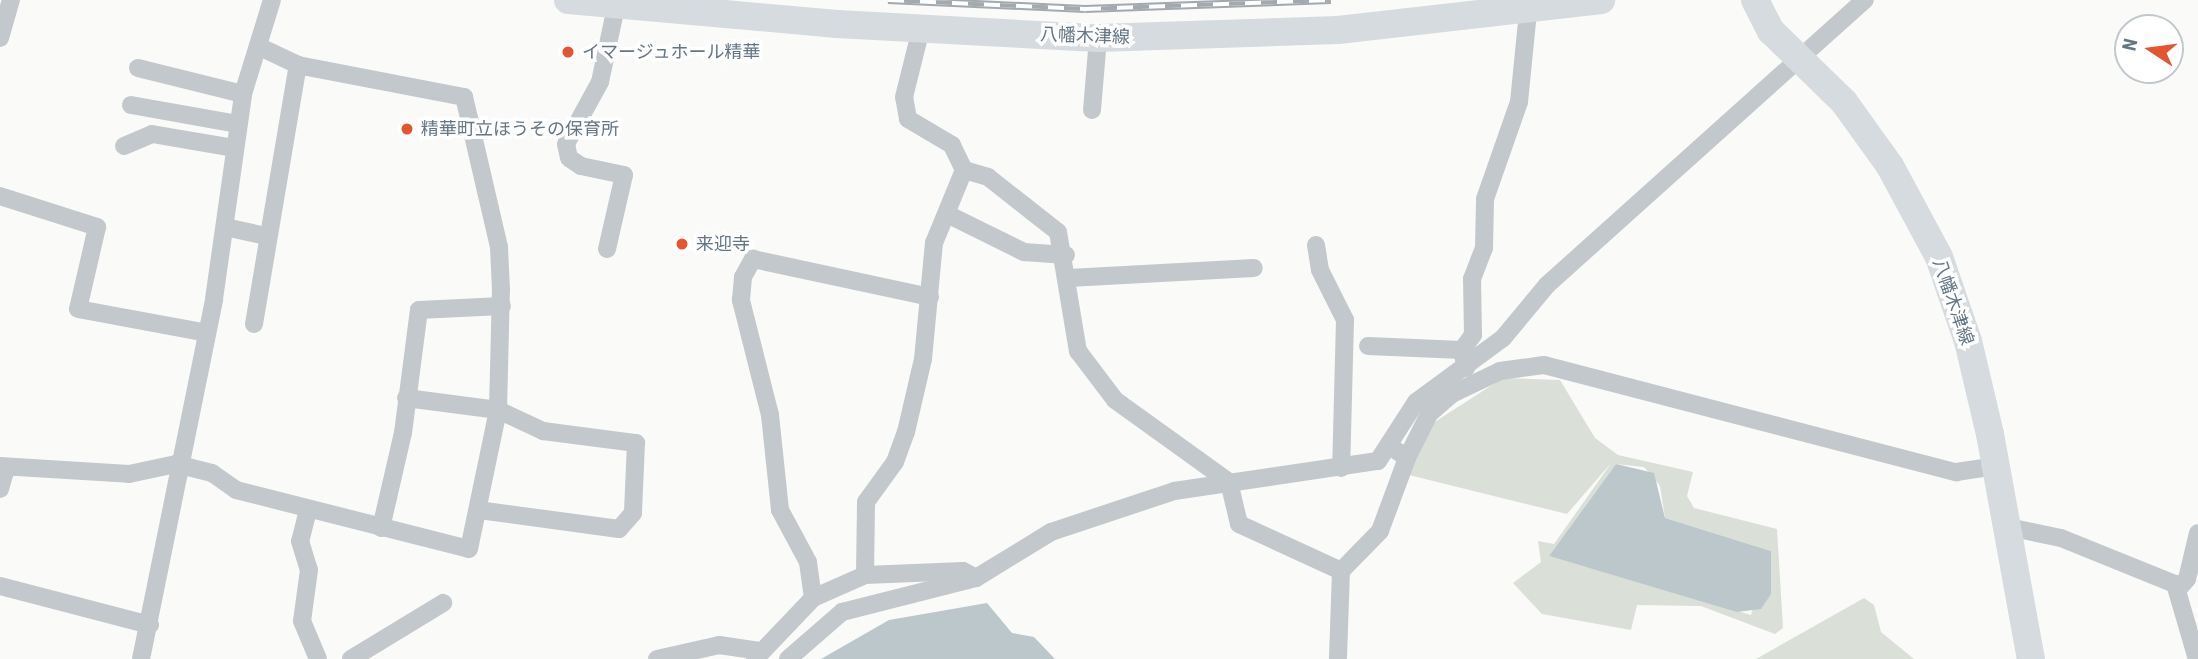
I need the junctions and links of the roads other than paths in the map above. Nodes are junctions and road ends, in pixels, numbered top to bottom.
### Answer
1 (11, 0) edge
2 (271, 0) edge
3 (568, 0) edge
4 (1601, 0) edge
5 (1755, 0) edge
6 (1864, 0) edge
7 (616, 7) junction
8 (1528, 12) junction
9 (921, 29) junction
10 (0, 38) edge
11 (1098, 38) junction
12 (258, 46) junction
13 (1801, 62) junction
14 (298, 65) junction
15 (138, 68) dead end
16 (243, 94) junction
17 (131, 105) dead end
18 (1093, 110) dead end
19 (238, 124) junction
20 (124, 146) dead end
21 (235, 148) junction
22 (964, 170) junction
23 (0, 197) edge
24 (947, 214) junction
25 (225, 227) junction
26 (266, 236) junction
27 (1316, 245) dead end
28 (607, 249) dead end
29 (1066, 255) junction
30 (1254, 268) dead end
31 (1069, 278) junction
32 (930, 298) junction
33 (502, 306) junction
34 (254, 324) dead end
35 (207, 332) junction
36 (1368, 346) dead end
37 (1462, 350) junction
38 (1466, 368) junction
39 (406, 398) junction
40 (498, 410) junction
41 (1390, 446) junction
42 (1407, 458) junction
43 (176, 464) junction
44 (3, 467) edge
45 (1996, 467) junction
46 (1341, 468) junction
47 (1229, 482) junction
48 (0, 489) edge
49 (308, 510) junction
50 (479, 510) junction
51 (381, 527) junction
52 (2008, 527) junction
53 (2198, 533) edge
54 (1340, 571) junction
55 (865, 575) junction
56 (976, 578) junction
57 (0, 586) edge
58 (2179, 588) junction
59 (813, 598) junction
60 (443, 603) dead end
61 (150, 625) junction
62 (758, 655) edge
63 (141, 659) edge
64 (318, 659) edge
65 (351, 659) edge
66 (657, 659) edge
67 (788, 659) edge
68 (1338, 659) edge
69 (2031, 659) edge
70 (2197, 659) edge

1 - 10 street
2 - 12 street
3 - 7 main road, 八幡木津線
4 - 8 main road, 八幡木津線
5 - 13 main road, 八幡木津線
6 - 13 street
7 - 9 main road, 八幡木津線
7 - 28 street
8 - 11 main road, 八幡木津線
8 - 37 street
9 - 11 main road, 八幡木津線
9 - 22 street
11 - 18 street
12 - 14 street
12 - 16 street
13 - 38 street
13 - 45 main road, 八幡木津線
14 - 26 street
14 - 33 street
15 - 16 street
16 - 19 street
17 - 19 street
19 - 21 street
20 - 21 street
21 - 25 street
22 - 24 street
22 - 29 street
23 - 35 street
24 - 29 street
24 - 32 street
25 - 26 street
25 - 35 street
26 - 34 street
27 - 46 street
29 - 31 street
30 - 31 street
31 - 47 street
32 - 55 street
32 - 59 street
33 - 39 street
33 - 40 street
35 - 43 street
36 - 37 street
37 - 38 street
38 - 41 street
39 - 40 street
39 - 51 street
40 - 50 street
40 - 50 street
41 - 42 street
41 - 46 street
42 - 45 street
42 - 54 street
43 - 44 street
43 - 49 street
43 - 61 street
44 - 48 street
45 - 52 main road, 八幡木津線
46 - 47 street
47 - 54 street
47 - 56 street
49 - 51 street
49 - 64 street
50 - 51 street
52 - 58 street
52 - 69 main road, 八幡木津線
53 - 58 street
54 - 68 street
55 - 56 street
55 - 59 street
56 - 67 street
57 - 61 street
58 - 70 street
59 - 62 street
60 - 65 street
61 - 63 street
62 - 66 street

